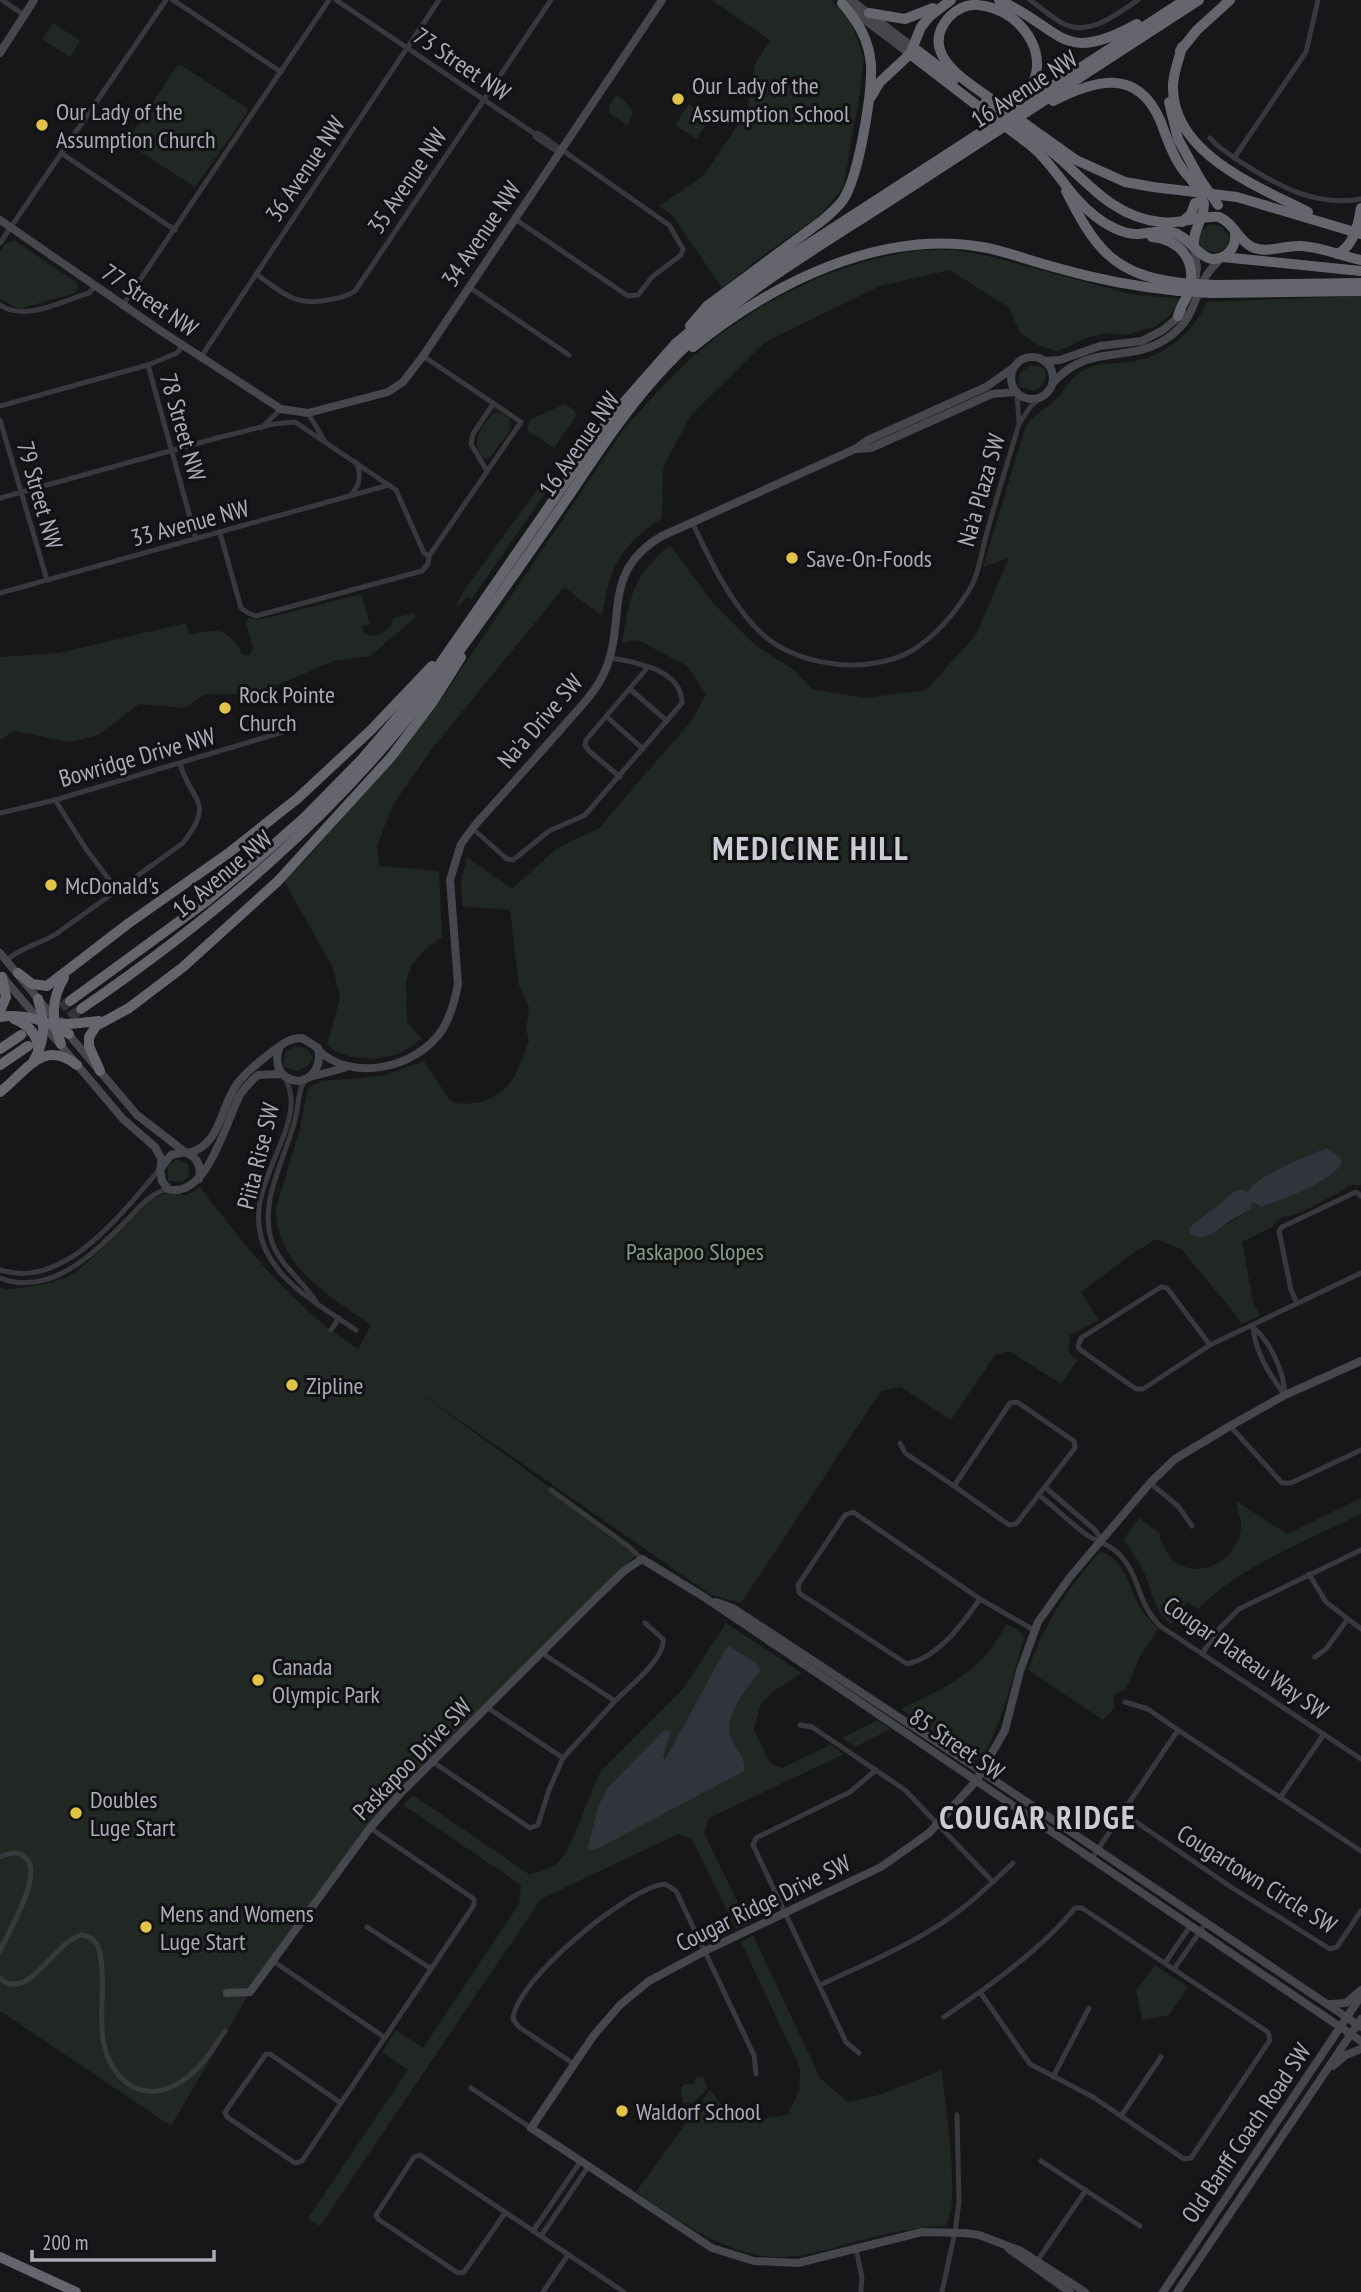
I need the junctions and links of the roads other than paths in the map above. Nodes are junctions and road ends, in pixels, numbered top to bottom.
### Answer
1 (2, 0) edge
2 (34, 0) edge
3 (166, 0) edge
4 (173, 0) edge
5 (329, 0) edge
6 (336, 0) edge
7 (439, 0) edge
8 (551, 0) edge
9 (662, 0) edge
10 (950, 0) edge
11 (999, 0) edge
12 (1030, 0) edge
13 (1138, 0) edge
14 (1183, 0) edge
15 (1199, 0) edge
16 (1318, 0) edge
17 (844, 1) edge
18 (1230, 2) edge
19 (869, 13) junction
20 (24, 15) junction
21 (1182, 47) junction
22 (407, 48) junction
23 (912, 51) junction
24 (0, 53) edge
25 (281, 72) junction
26 (483, 100) junction
27 (985, 103) junction
28 (993, 129) junction
29 (862, 134) junction
30 (1031, 137) junction
31 (1210, 138) dead end
32 (560, 151) junction
33 (61, 153) junction
34 (1234, 158) junction
35 (1054, 169) junction
36 (1190, 177) junction
37 (1361, 199) edge
38 (1199, 203) junction
39 (1361, 208) edge
40 (515, 219) junction
41 (1202, 219) junction
42 (0, 220) edge
43 (1181, 223) junction
44 (1331, 223) junction
45 (11, 228) junction
46 (175, 230) junction
47 (1234, 230) junction
48 (1358, 233) edge
49 (1138, 234) junction
50 (0, 243) edge
51 (1194, 246) junction
52 (1337, 254) junction
53 (1222, 257) junction
54 (1361, 260) edge
55 (1361, 271) edge
56 (256, 274) junction
57 (1361, 284) edge
58 (95, 286) junction
59 (469, 287) junction
60 (1180, 287) junction
61 (1213, 289) junction
62 (1361, 291) edge
63 (0, 305) edge
64 (123, 305) junction
65 (1178, 316) junction
66 (676, 343) junction
67 (183, 345) junction
68 (569, 355) dead end
69 (423, 356) junction
70 (201, 357) junction
71 (1044, 360) junction
72 (148, 365) junction
73 (1013, 368) junction
74 (1052, 384) junction
75 (1016, 393) junction
76 (1040, 398) junction
77 (493, 404) junction
78 (0, 406) edge
79 (281, 409) junction
80 (308, 413) junction
81 (0, 420) edge
82 (273, 424) junction
83 (1019, 424) junction
84 (261, 428) junction
85 (314, 434) junction
86 (326, 442) junction
87 (603, 446) junction
88 (855, 449) junction
89 (171, 451) junction
90 (356, 462) junction
91 (486, 471) junction
92 (389, 485) junction
93 (20, 492) junction
94 (0, 498) edge
95 (345, 498) junction
96 (692, 522) junction
97 (220, 533) junction
98 (196, 539) junction
99 (429, 556) junction
100 (47, 580) junction
101 (0, 593) edge
102 (474, 623) junction
103 (610, 658) junction
104 (648, 667) junction
105 (630, 689) junction
106 (607, 717) junction
107 (667, 721) junction
108 (283, 732) dead end
109 (643, 749) junction
110 (180, 764) junction
111 (620, 777) junction
112 (55, 800) junction
113 (0, 813) edge
114 (472, 828) junction
115 (117, 890) junction
116 (0, 953) edge
117 (6, 961) junction
118 (79, 962) junction
119 (18, 973) junction
120 (1, 975) edge
121 (38, 999) joint
122 (70, 1001) tunnel mouth
123 (81, 1009) tunnel mouth
124 (2, 1015) edge
125 (107, 1019) junction
126 (48, 1021) junction
127 (69, 1034) joint
128 (21, 1035) tunnel mouth
129 (61, 1044) joint
130 (28, 1046) tunnel mouth
131 (281, 1046) junction
132 (0, 1049) edge
133 (318, 1050) junction
134 (37, 1055) junction
135 (0, 1065) edge
136 (77, 1065) junction
137 (30, 1066) junction
138 (346, 1067) junction
139 (100, 1071) junction
140 (283, 1076) junction
141 (308, 1078) junction
142 (0, 1092) edge
143 (187, 1152) junction
144 (160, 1168) junction
145 (198, 1179) junction
146 (168, 1189) junction
147 (1361, 1196) edge
148 (0, 1270) edge
149 (1361, 1273) edge
150 (0, 1278) edge
151 (1297, 1303) junction
152 (318, 1305) junction
153 (339, 1318) junction
154 (1252, 1327) junction
155 (331, 1330) dead end
156 (356, 1330) dead end
157 (1210, 1345) junction
158 (1361, 1361) edge
159 (1285, 1395) junction
160 (1230, 1426) junction
161 (900, 1443) dead end
162 (1361, 1450) edge
163 (1150, 1483) junction
164 (954, 1486) junction
165 (1046, 1488) junction
166 (551, 1490) dead end
167 (1040, 1496) junction
168 (1192, 1526) dead end
169 (1102, 1540) junction
170 (1361, 1550) edge
171 (642, 1559) junction
172 (1309, 1574) junction
173 (704, 1597) junction
174 (980, 1598) junction
175 (1347, 1620) junction
176 (645, 1623) dead end
177 (1361, 1629) edge
178 (1034, 1630) junction
179 (542, 1653) junction
180 (1202, 1654) junction
181 (1315, 1657) dead end
182 (615, 1701) junction
183 (1125, 1702) dead end
184 (488, 1708) junction
185 (800, 1725) dead end
186 (1178, 1730) junction
187 (1324, 1734) junction
188 (562, 1758) junction
189 (1361, 1759) edge
190 (433, 1762) junction
191 (876, 1770) junction
192 (982, 1772) junction
193 (976, 1780) junction
194 (1280, 1798) junction
195 (1123, 1813) junction
196 (939, 1823) junction
197 (370, 1828) junction
198 (1361, 1851) edge
199 (1095, 1855) junction
200 (0, 1857) edge
201 (1013, 1863) dead end
202 (993, 1882) junction
203 (1361, 1911) edge
204 (786, 1913) junction
205 (1197, 1917) junction
206 (1206, 1923) junction
207 (367, 1927) dead end
208 (1191, 1927) junction
209 (1199, 1933) junction
210 (0, 1951) edge
211 (705, 1951) junction
212 (273, 1961) junction
213 (1165, 1964) junction
214 (430, 1968) junction
215 (1174, 1969) junction
216 (0, 1978) edge
217 (820, 1985) junction
218 (1361, 1990) edge
219 (980, 1992) junction
220 (227, 1993) dead end
221 (1361, 1996) edge
222 (1325, 2002) junction
223 (1089, 2008) dead end
224 (944, 2017) dead end
225 (1346, 2017) junction
226 (1360, 2023) edge
227 (1340, 2027) junction
228 (225, 2031) dead end
229 (1351, 2034) junction
230 (384, 2037) junction
231 (1361, 2041) edge
232 (1361, 2049) edge
233 (859, 2053) dead end
234 (1161, 2057) dead end
235 (574, 2064) junction
236 (756, 2074) dead end
237 (1053, 2077) junction
238 (1318, 2081) junction
239 (471, 2088) dead end
240 (341, 2103) junction
241 (957, 2115) dead end
242 (1121, 2116) junction
243 (531, 2128) junction
244 (1041, 2161) dead end
245 (584, 2164) junction
246 (1086, 2190) junction
247 (505, 2213) junction
248 (1140, 2226) dead end
249 (533, 2231) junction
250 (955, 2232) junction
251 (541, 2236) junction
252 (856, 2249) junction
253 (568, 2255) junction
254 (0, 2257) edge
255 (1036, 2263) junction
256 (1072, 2290) edge
257 (76, 2292) edge
258 (543, 2292) edge
259 (624, 2292) edge
260 (860, 2292) edge
261 (942, 2292) edge
262 (1085, 2292) edge
263 (1163, 2292) edge
264 (1177, 2292) edge

1 - 20 street
2 - 20 street
3 - 33 street
4 - 25 street
5 - 25 street
6 - 22 street, 73 Street NW
7 - 22 street, 36 Avenue NW
8 - 26 street, 35 Avenue NW
9 - 32 street, 34 Avenue NW
10 - 19 highway
10 - 23 highway
11 - 14 highway
12 - 13 street
14 - 28 highway, 16 Avenue NW
15 - 28 highway, 16 Avenue NW
16 - 34 street
17 - 19 street
17 - 23 street
17 - 29 highway
18 - 21 highway
19 - 23 street
20 - 24 street
21 - 36 highway
21 - 44 highway
22 - 26 street, 73 Street NW
22 - 56 street, 36 Avenue NW
23 - 27 highway
23 - 29 highway
25 - 46 street
26 - 32 street, 73 Street NW
26 - 56 street, 35 Avenue NW
27 - 28 highway
27 - 30 highway, bridge
28 - 36 highway
28 - 66 highway, 16 Avenue NW
28 - 87 highway, 16 Avenue NW
29 - 66 highway
30 - 35 highway
30 - 43 highway
30 - 44 highway
31 - 34 street
32 - 40 street, 34 Avenue NW
32 - 40 street, 73 Street NW
33 - 45 street
33 - 46 street
34 - 37 street
35 - 49 highway
35 - 60 highway
36 - 38 highway, bridge
36 - 47 highway, bridge
38 - 41 highway
38 - 43 highway
39 - 48 highway
40 - 59 street, 34 Avenue NW
41 - 43 highway
41 - 47 highway
41 - 51 highway
42 - 45 street, 77 Street NW
44 - 48 highway
45 - 50 street
45 - 58 street, 77 Street NW
46 - 64 street
47 - 52 highway
47 - 53 highway
48 - 52 highway
49 - 51 highway
49 - 65 highway
51 - 53 highway
51 - 65 street
52 - 54 highway
53 - 55 highway
53 - 74 street
56 - 70 street, 36 Avenue NW
57 - 61 highway
58 - 63 street
58 - 64 street, 77 Street NW
59 - 68 street
59 - 69 street, 34 Avenue NW
60 - 61 highway, bridge
60 - 87 highway
61 - 62 highway
64 - 67 street, 77 Street NW
65 - 71 street
66 - 102 highway, 16 Avenue NW
67 - 70 street, 77 Street NW
67 - 72 street
69 - 77 street
69 - 80 street, 34 Avenue NW
70 - 79 street, 77 Street NW
71 - 73 street
71 - 74 street
72 - 78 street
72 - 89 street, 78 Street NW
73 - 75 street
73 - 88 street, Na'a Drive SW
74 - 76 street
75 - 76 street
75 - 83 street, Na'a Plaza SW
75 - 88 street, Na'a Drive SW
76 - 83 street, Na'a Plaza SW
77 - 91 street
77 - 91 street
79 - 80 street, 34 Avenue NW
79 - 82 street
79 - 84 street
80 - 85 street
80 - 86 street
81 - 93 street, 79 Street NW
82 - 84 street
82 - 85 street
83 - 96 street, Na'a Plaza SW
84 - 89 street
85 - 86 street
86 - 90 street
87 - 102 highway, 16 Avenue NW
88 - 96 street, Na'a Drive SW
89 - 93 street
89 - 98 street, 78 Street NW
90 - 92 street
90 - 95 street
91 - 99 street
92 - 95 street, 33 Avenue NW
92 - 99 street
93 - 94 street
93 - 100 street, 79 Street NW
95 - 97 street, 33 Avenue NW
96 - 103 street, Na'a Drive SW
97 - 98 street, 33 Avenue NW
97 - 99 street
98 - 100 street, 33 Avenue NW
100 - 101 street, 33 Avenue NW
102 - 118 highway
102 - 122 highway, 16 Avenue NW
102 - 123 highway, 16 Avenue NW
102 - 125 highway
103 - 104 street
103 - 114 street, Na'a Drive SW
104 - 105 street
104 - 107 street
105 - 106 street
105 - 107 street
106 - 109 street
106 - 111 street
107 - 109 street
108 - 110 street, Bowridge Drive NW
109 - 111 street
110 - 112 street, Bowridge Drive NW
110 - 115 street
111 - 114 street
112 - 113 street, Bowridge Drive NW
112 - 115 street
114 - 138 street, Na'a Drive SW
115 - 117 street
116 - 117 street
117 - 119 street
118 - 119 highway
118 - 126 highway
119 - 121 street
120 - 124 highway
120 - 126 street
121 - 126 highway
124 - 126 highway
124 - 134 highway
125 - 126 highway
125 - 139 highway
126 - 127 highway
126 - 129 highway
126 - 134 highway
127 - 139 street
128 - 132 highway
129 - 136 street
130 - 135 highway
131 - 133 street
131 - 140 street
131 - 143 street
133 - 138 street
133 - 141 street
134 - 137 highway
136 - 137 highway
136 - 144 street
137 - 142 highway
138 - 141 street, Na'a Drive SW
139 - 143 street
140 - 141 street
140 - 145 street
140 - 152 street, Piita Rise SW
141 - 152 street, Piita Rise SW
143 - 144 street
143 - 145 street
144 - 146 street
144 - 148 street
145 - 146 street
146 - 150 street
147 - 151 street
149 - 151 street
151 - 154 street
152 - 153 street, Piita Rise SW
153 - 155 street
153 - 156 street, Piita Rise SW
154 - 157 street
154 - 159 street
154 - 159 street
157 - 157 street
158 - 159 street, Cougar Ridge Drive SW
159 - 160 street, Cougar Ridge Drive SW
160 - 162 street
160 - 163 street, Cougar Ridge Drive SW
161 - 164 street
163 - 168 street
163 - 169 street, Cougar Ridge Drive SW
164 - 165 street
164 - 167 street
165 - 167 street
165 - 169 street
166 - 171 street, 85 Street SW
167 - 169 street
169 - 178 street, Cougar Ridge Drive SW
169 - 180 street, Cougar Plateau Way SW
170 - 172 street
171 - 173 street, 85 Street SW
171 - 179 street, Paskapoo Drive SW
172 - 175 street
172 - 180 street
173 - 192 street, 85 Street SW
173 - 193 street, 85 Street SW
174 - 174 street
174 - 178 street
175 - 177 street
175 - 181 street
176 - 182 street
178 - 192 street, Cougar Ridge Drive SW
179 - 182 street
179 - 184 street, Paskapoo Drive SW
180 - 187 street, Cougar Plateau Way SW
182 - 188 street
183 - 186 street
184 - 188 street
184 - 190 street, Paskapoo Drive SW
185 - 191 street
186 - 194 street
186 - 195 street
187 - 189 street, Cougar Plateau Way SW
187 - 194 street
188 - 190 street
190 - 197 street, Paskapoo Drive SW
191 - 196 street
191 - 204 street
192 - 193 street, Cougar Ridge Drive SW
192 - 199 street, 85 Street SW
193 - 196 street, Cougar Ridge Drive SW
193 - 199 street, 85 Street SW
194 - 198 street
195 - 199 street
195 - 203 street, Cougartown Circle SW
196 - 202 street
196 - 204 street, Cougar Ridge Drive SW
197 - 212 street, Paskapoo Drive SW
197 - 214 street
199 - 205 street, 85 Street SW
199 - 208 street, 85 Street SW
200 - 210 street
201 - 202 street
202 - 217 street
204 - 211 street, Cougar Ridge Drive SW
204 - 217 street
205 - 206 street, 85 Street SW
205 - 208 street
206 - 209 street
206 - 222 street, 85 Street SW
207 - 214 street
208 - 209 street, 85 Street SW
208 - 213 street
209 - 215 street
209 - 227 street, 85 Street SW
211 - 235 street, Cougar Ridge Drive SW
211 - 235 street
211 - 236 street
212 - 220 street, Paskapoo Drive SW
212 - 230 street
213 - 215 street
213 - 219 street
214 - 230 street
215 - 242 street
216 - 228 street
217 - 233 street
218 - 222 street
219 - 224 street
219 - 237 street
221 - 225 street, Old Banff Coach Road SW
222 - 225 street, 85 Street SW
223 - 237 street
225 - 226 street, 85 Street SW
225 - 227 street, Old Banff Coach Road SW
226 - 229 street, Old Banff Coach Road SW
227 - 229 street, 85 Street SW
227 - 263 street, Old Banff Coach Road SW
229 - 231 street, 85 Street SW
229 - 238 street, Old Banff Coach Road SW
230 - 240 street
232 - 238 street
234 - 242 street
235 - 243 street, Cougar Ridge Drive SW
237 - 242 street
238 - 264 street, Old Banff Coach Road SW
239 - 243 street
240 - 240 street
241 - 250 street
243 - 245 street
244 - 246 street
245 - 249 street
245 - 251 street
245 - 252 street
246 - 248 street
246 - 255 street
247 - 247 street
247 - 249 street
249 - 251 street
250 - 252 street
250 - 255 street
250 - 261 street
251 - 253 street
252 - 260 street
253 - 258 street
253 - 259 street
254 - 257 highway
255 - 256 street
256 - 262 street

